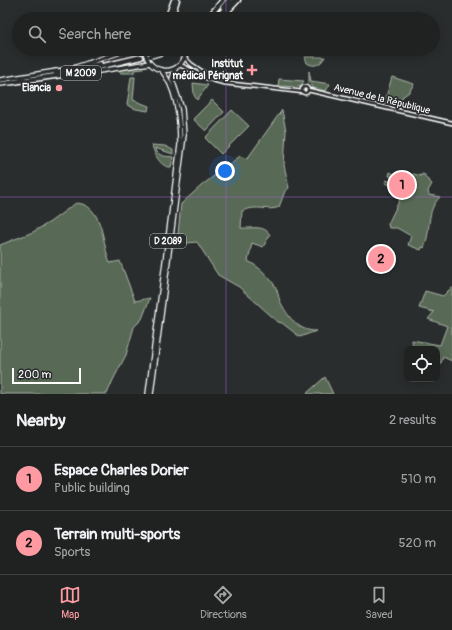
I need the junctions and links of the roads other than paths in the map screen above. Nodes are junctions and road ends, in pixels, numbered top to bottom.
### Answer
1 (176, 0) edge
2 (223, 0) edge
3 (229, 0) edge
4 (234, 0) edge
5 (238, 0) edge
6 (170, 12) edge
7 (173, 12) edge
8 (213, 12) edge
9 (220, 12) edge
10 (221, 12) edge
11 (227, 12) edge
12 (110, 56) edge
13 (148, 56) edge
14 (185, 58) joint
15 (150, 63) junction
16 (180, 65) junction
17 (175, 69) junction
18 (162, 70) junction
19 (55, 72) junction
20 (0, 79) edge
21 (11, 80) junction
22 (214, 80) junction
23 (0, 84) edge
24 (452, 123) edge
25 (150, 394) edge

1 - 6 highway
1 - 7 highway
2 - 8 highway
3 - 9 highway
4 - 10 highway
5 - 11 highway
12 - 19 main road, M 2009
13 - 15 main road
14 - 16 main road
14 - 22 street
15 - 18 main road
15 - 21 main road, M 2009
16 - 17 main road
16 - 22 street
17 - 18 main road
17 - 25 main road, D 2089
18 - 25 main road, D 2089
19 - 21 main road, M 2009
19 - 21 highway
20 - 21 main road, M 2009
21 - 23 main road, M 2009
22 - 24 street, Avenue de la République

